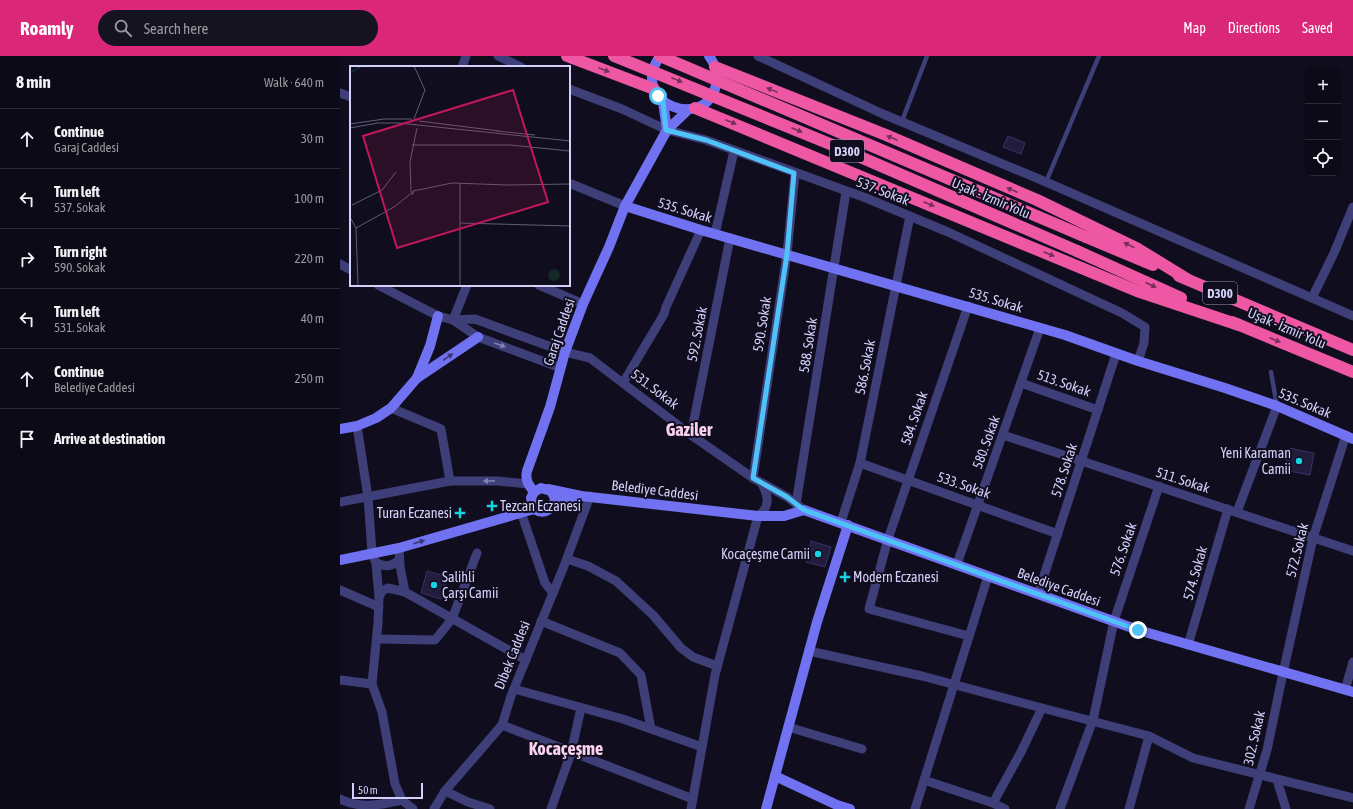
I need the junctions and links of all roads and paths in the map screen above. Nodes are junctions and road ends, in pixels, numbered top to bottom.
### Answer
1 (466, 56) edge
2 (498, 56) edge
3 (567, 56) edge
4 (614, 56) edge
5 (660, 56) edge
6 (758, 56) edge
7 (927, 56) edge
8 (1099, 56) edge
9 (711, 59) edge
10 (462, 66) edge
11 (519, 66) edge
12 (570, 89) edge
13 (654, 89) junction
14 (340, 93) edge
15 (350, 97) edge
16 (663, 102) junction
17 (692, 108) junction
18 (902, 121) junction
19 (666, 130) junction
20 (734, 151) junction
21 (794, 173) junction
22 (1046, 182) junction
23 (570, 183) edge
24 (846, 192) junction
25 (625, 206) junction
26 (1353, 207) edge
27 (910, 216) junction
28 (701, 230) junction
29 (714, 234) junction
30 (730, 238) junction
31 (787, 254) junction
32 (340, 264) edge
33 (835, 268) junction
34 (350, 269) edge
35 (1187, 279) junction
36 (895, 285) junction
37 (380, 286) edge
38 (467, 286) edge
39 (541, 286) edge
40 (1312, 298) junction
41 (583, 304) junction
42 (968, 306) junction
43 (438, 316) junction
44 (1353, 316) edge
45 (454, 320) junction
46 (1239, 325) junction
47 (1040, 328) junction
48 (478, 337) junction
49 (1353, 350) edge
50 (565, 352) junction
51 (1116, 354) junction
52 (1138, 361) junction
53 (561, 368) junction
54 (1271, 372) dead end
55 (1353, 372) edge
56 (417, 378) junction
57 (623, 383) junction
58 (1021, 384) junction
59 (1277, 406) junction
60 (391, 408) junction
61 (1098, 410) junction
62 (357, 426) junction
63 (340, 429) edge
64 (691, 435) junction
65 (1003, 435) junction
66 (1349, 437) edge
67 (1082, 461) junction
68 (860, 463) junction
69 (753, 478) junction
70 (908, 480) junction
71 (450, 481) junction
72 (762, 484) junction
73 (1159, 486) junction
74 (531, 488) junction
75 (548, 489) junction
76 (586, 496) junction
77 (368, 497) junction
78 (340, 502) edge
79 (554, 504) junction
80 (796, 504) junction
81 (978, 504) junction
82 (534, 509) junction
83 (804, 510) junction
84 (1233, 511) junction
85 (521, 512) junction
86 (758, 516) junction
87 (845, 523) junction
88 (1058, 534) junction
89 (1313, 538) junction
90 (888, 539) junction
91 (399, 548) junction
92 (1353, 551) edge
93 (372, 553) junction
94 (477, 553) dead end
95 (567, 559) junction
96 (340, 560) edge
97 (399, 560) junction
98 (376, 563) junction
99 (957, 564) junction
100 (988, 576) junction
101 (340, 590) edge
102 (405, 592) junction
103 (553, 593) junction
104 (1038, 594) junction
105 (379, 597) junction
106 (378, 607) junction
107 (452, 618) junction
108 (541, 621) junction
109 (1114, 621) junction
110 (969, 636) junction
111 (377, 639) junction
112 (1188, 645) junction
113 (809, 651) junction
114 (526, 660) junction
115 (1353, 662) edge
116 (717, 666) junction
117 (1283, 673) junction
118 (340, 680) edge
119 (372, 684) junction
120 (953, 685) junction
121 (514, 689) junction
122 (1349, 691) edge
123 (581, 708) junction
124 (1042, 708) junction
125 (1093, 720) junction
126 (502, 726) junction
127 (788, 727) junction
128 (650, 729) junction
129 (1149, 736) junction
130 (702, 747) junction
131 (862, 749) dead end
132 (571, 753) junction
133 (775, 776) junction
134 (1259, 776) junction
135 (924, 780) junction
136 (1277, 780) junction
137 (445, 791) junction
138 (1353, 798) edge
139 (693, 799) junction
140 (340, 800) edge
141 (402, 800) junction
142 (993, 803) junction
143 (347, 807) edge
144 (413, 809) edge
145 (434, 809) edge
146 (490, 809) edge
147 (551, 809) edge
148 (691, 809) edge
149 (766, 809) edge
150 (850, 809) edge
151 (915, 809) edge
152 (1005, 809) edge
153 (1060, 809) edge
154 (1128, 809) edge
155 (1249, 809) edge
156 (1286, 809) edge

1 - 10 street
2 - 11 street
3 -> 13 highway
4 -> 46 highway, Uşak - İzmir Yolu / D300, bridge
5 - 13 street, D300
5 - 35 highway, Uşak - İzmir Yolu / D300, bridge
6 - 18 street
7 - 18 lane
8 - 22 lane
9 - 17 street, Garaj Caddesi
35 -> 9 highway
12 - 19 street, 537. Sokak
13 - 16 street
14 - 15 street
16 - 17 street
16 - 19 street
17 - 19 street, Garaj Caddesi
17 -> 46 highway
18 - 22 street
19 - 20 street, 537. Sokak
19 - 25 street, Garaj Caddesi
20 - 21 street, 537. Sokak
20 - 29 street
21 - 24 street, 537. Sokak
21 - 31 street, 590. Sokak
22 - 40 street
23 - 25 street
24 - 27 street, 537. Sokak
24 - 33 street, 588. Sokak
25 - 28 street, 535. Sokak
25 - 41 street, Garaj Caddesi
26 - 40 street
27 - 36 street, 586. Sokak
27 - 52 street, 537. Sokak
28 - 29 street, 535. Sokak
28 - 57 street
29 - 30 street, 535. Sokak
30 - 31 street, 535. Sokak
30 - 64 street, 592. Sokak
31 - 33 street, 535. Sokak
31 - 69 street, 590. Sokak
32 - 34 street
33 - 36 street, 535. Sokak
33 - 80 street, 588. Sokak
35 - 49 highway, Uşak - İzmir Yolu / D300
36 - 42 street, 535. Sokak
36 - 68 street, 586. Sokak
37 - 43 street
38 - 45 street
39 - 41 street
40 - 44 street
41 - 50 street, Garaj Caddesi
42 - 47 street, 535. Sokak
42 - 70 street, 584. Sokak
43 - 45 street
43 - 56 street
45 - 48 street
45 - 50 street, 531. Sokak
46 -> 55 highway, Uşak - İzmir Yolu / D300
47 - 51 street, 535. Sokak
47 - 58 street, 580. Sokak
48 -> 53 street
56 -> 48 street
50 - 53 street, Garaj Caddesi
50 - 57 street, 531. Sokak
51 - 52 street, 535. Sokak
51 - 61 street, 578. Sokak
52 - 59 street, 535. Sokak
53 - 74 street, Garaj Caddesi
54 - 59 lane
56 - 60 street
57 - 64 street, 531. Sokak
58 - 61 street, 513. Sokak
58 - 65 street, 580. Sokak
59 - 66 street, 535. Sokak
59 - 84 street, 574. Sokak
60 - 62 street
60 - 71 street
61 - 67 street, 578. Sokak
62 - 63 street
62 - 77 street
64 - 69 street, 531. Sokak
65 - 67 street, 511. Sokak
65 - 81 street, 580. Sokak
66 - 89 street, 572. Sokak
67 - 73 street, 511. Sokak
67 - 88 street, 578. Sokak
68 - 70 street, 533. Sokak
68 - 87 street, 586. Sokak
69 - 72 street, 531. Sokak
70 - 81 street, 533. Sokak
70 - 90 street, 584. Sokak
74 -> 71 street
71 - 77 street
72 - 80 street, 531. Sokak
72 - 86 street
73 - 84 street, 511. Sokak
73 - 109 street, 576. Sokak
74 - 75 street
74 - 82 street
75 - 76 street, Belediye Caddesi
75 - 79 street
76 - 79 street
76 - 86 street, Belediye Caddesi
76 - 95 street, Dibek Caddesi
77 - 78 street
77 - 93 street
79 - 82 street
80 - 83 street, 531. Sokak
81 - 88 street, 533. Sokak
81 - 99 street, 580. Sokak
82 - 85 street
83 - 86 street, Belediye Caddesi
83 - 87 street, Belediye Caddesi
84 - 89 street, 511. Sokak
84 - 112 street, 574. Sokak
91 -> 85 street
85 - 103 street
86 - 116 street
87 - 90 street, Belediye Caddesi
87 - 113 street
88 - 104 street, 578. Sokak
89 - 92 street, 511. Sokak
89 - 117 street, 572. Sokak
90 - 99 street, Belediye Caddesi
90 - 110 street, 584. Sokak
91 - 93 street
91 - 97 street
93 - 96 street
93 - 98 street
94 - 107 street
95 - 103 street, Dibek Caddesi
95 - 116 street
97 - 98 street
97 - 102 street
98 - 105 street
99 - 100 street, Belediye Caddesi
100 - 104 street, Belediye Caddesi
100 - 110 street
101 - 106 street
102 - 105 street
102 - 107 street
103 - 108 street, Dibek Caddesi
104 - 109 street, Belediye Caddesi
105 - 106 street
106 - 111 street
107 - 111 street
107 - 114 street
108 - 114 street, Dibek Caddesi
108 - 128 street
109 - 112 street, Belediye Caddesi
109 - 125 street, 576. Sokak
110 - 120 street
111 - 119 street
112 - 117 street, Belediye Caddesi
113 - 120 street
113 - 127 street
114 - 121 street, Dibek Caddesi
115 - 122 street
116 - 130 street
117 - 122 street, Belediye Caddesi
117 - 134 street, 302. Sokak
118 - 119 street
119 - 141 street
120 - 124 street
120 - 135 street
121 - 123 street
121 - 126 street, Dibek Caddesi
123 - 128 street
123 - 132 street
124 - 125 street
124 - 142 street
125 - 129 street
125 - 153 street, 576. Sokak
126 - 132 street
126 - 137 street, Dibek Caddesi
127 - 131 street
127 - 133 street
128 - 130 street
129 - 134 street
129 - 154 street
130 - 139 street
132 - 139 street
132 - 147 street
133 - 149 street
133 - 150 street
134 - 136 street
134 - 155 street, 302. Sokak
135 - 142 street
135 - 151 street
136 - 138 street
136 - 156 street
137 - 145 street, Dibek Caddesi
137 - 146 street
139 - 148 street
140 - 143 street
141 - 143 street
141 - 144 street
142 - 152 street

